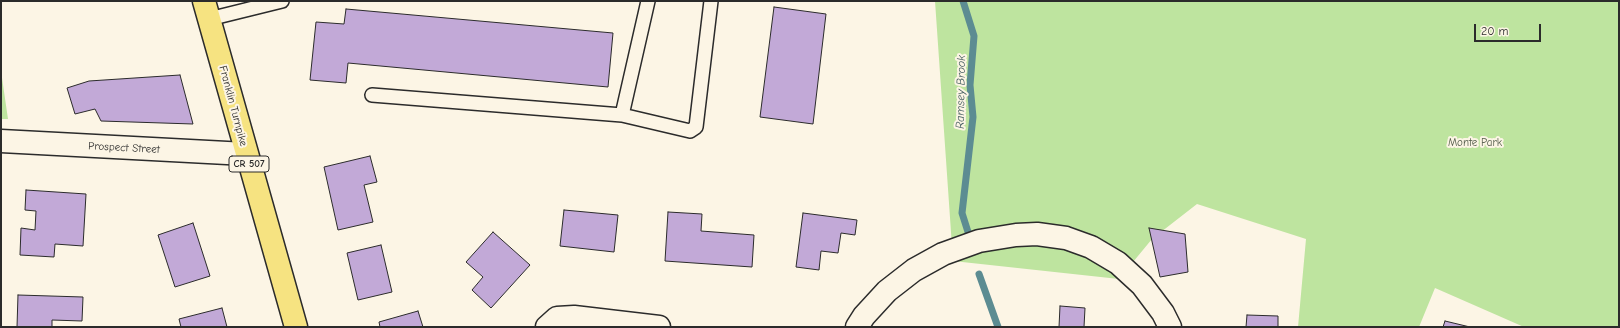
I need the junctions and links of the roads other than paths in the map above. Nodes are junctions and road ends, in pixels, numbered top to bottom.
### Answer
1 (282, 1) edge
2 (648, 1) edge
3 (711, 1) edge
4 (207, 10) edge
5 (372, 95) dead end
6 (622, 115) junction
7 (1, 141) edge
8 (246, 154) junction
9 (296, 327) edge
10 (547, 327) edge
11 (659, 327) edge
12 (857, 327) edge
13 (1170, 327) edge

1 - 4 lane
2 - 6 lane
3 - 6 lane
4 - 8 main road, Franklin Turnpike / CR 507
5 - 6 lane
7 - 8 street, Prospect Street
8 - 9 main road, Franklin Turnpike / CR 507
10 - 11 street
12 - 13 street

